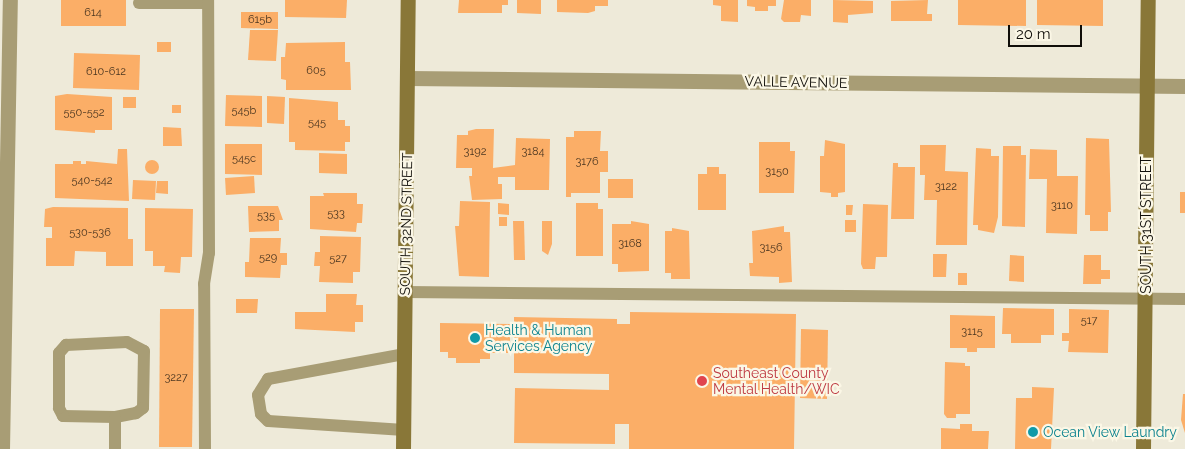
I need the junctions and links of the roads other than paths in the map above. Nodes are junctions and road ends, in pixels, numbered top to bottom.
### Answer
1 (10, 0) edge
2 (408, 0) edge
3 (1148, 0) edge
4 (208, 2) edge
5 (139, 3) dead end
6 (408, 78) junction
7 (1147, 86) junction
8 (1185, 86) edge
9 (405, 292) junction
10 (1146, 298) junction
11 (1185, 299) edge
12 (404, 354) junction
13 (115, 417) junction
14 (404, 430) junction
15 (2, 449) edge
16 (114, 449) edge
17 (206, 449) edge
18 (404, 449) edge
19 (1143, 449) edge

1 - 15 street
2 - 6 main road, SOUTH 32ND STREET
3 - 7 main road, SOUTH 31ST STREET
4 - 5 lane
4 - 17 lane
6 - 7 street, VALLE AVENUE
6 - 9 main road, SOUTH 32ND STREET
7 - 8 street, VALLE AVENUE
7 - 10 main road, SOUTH 31ST STREET
9 - 10 lane
9 - 12 main road, SOUTH 32ND STREET
10 - 11 lane
10 - 19 main road, SOUTH 31ST STREET
12 - 14 main road, SOUTH 32ND STREET
12 - 14 lane
13 - 13 lane
13 - 16 lane
14 - 18 main road, SOUTH 32ND STREET

